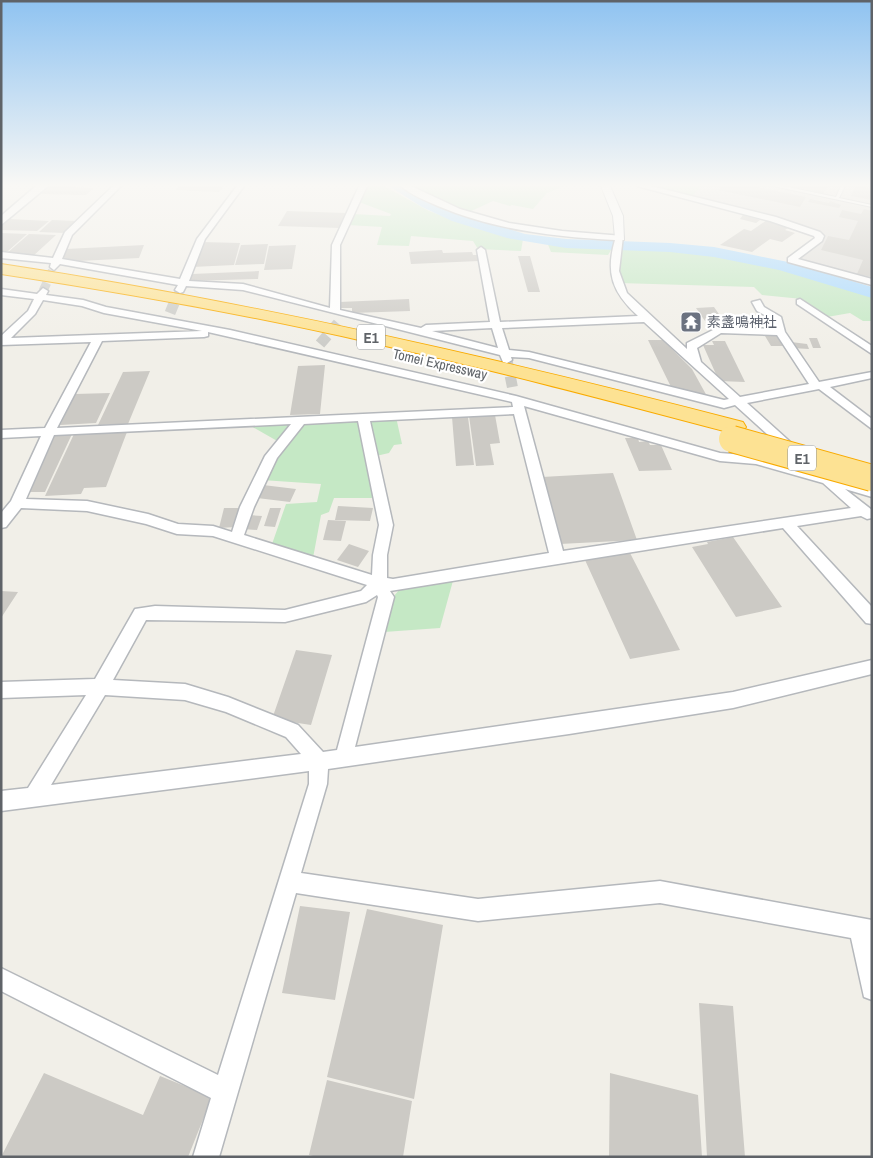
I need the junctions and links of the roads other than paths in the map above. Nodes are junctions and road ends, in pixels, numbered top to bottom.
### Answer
1 (65, 240) edge
2 (201, 240) edge
3 (338, 240) edge
4 (598, 240) edge
5 (818, 240) edge
6 (618, 243) joint
7 (481, 250) dead end
8 (1, 255) edge
9 (55, 264) junction
10 (1, 270) edge
11 (1, 278) edge
12 (872, 282) edge
13 (181, 287) junction
14 (1, 292) edge
15 (41, 294) junction
16 (757, 302) dead end
17 (800, 302) dead end
18 (340, 316) junction
19 (169, 317) junction
20 (644, 319) junction
21 (496, 325) junction
22 (412, 328) junction
23 (780, 332) junction
24 (230, 333) junction
25 (163, 336) junction
26 (98, 338) junction
27 (1, 342) edge
28 (872, 351) edge
29 (506, 357) junction
30 (697, 367) junction
31 (872, 375) edge
32 (819, 386) junction
33 (516, 400) junction
34 (737, 401) junction
35 (363, 417) junction
36 (301, 420) junction
37 (872, 425) edge
38 (49, 432) junction
39 (734, 433) junction
40 (1, 434) edge
41 (872, 464) edge
42 (824, 478) junction
43 (872, 478) edge
44 (872, 492) edge
45 (17, 503) junction
46 (868, 515) edge
47 (1, 523) edge
48 (786, 523) junction
49 (236, 539) junction
50 (556, 556) junction
51 (379, 583) junction
52 (872, 618) edge
53 (872, 667) edge
54 (100, 687) junction
55 (1, 690) edge
56 (344, 756) junction
57 (319, 761) junction
58 (33, 797) junction
59 (1, 801) edge
60 (289, 882) junction
61 (866, 930) edge
62 (1, 979) edge
63 (872, 989) edge
64 (226, 1092) junction
65 (206, 1157) edge

1 - 9 street
2 - 13 street
3 - 18 street
4 - 6 street
5 - 12 street
6 - 20 street
7 - 21 street
8 - 9 street
9 - 13 street
10 - 39 highway, Tomei Expressway / E1
11 - 39 highway, Tomei Expressway / E1
13 - 18 street
14 - 15 street
15 - 19 street
15 - 27 street
16 - 23 street
17 - 28 street
18 - 22 street
19 - 24 street
19 - 25 street
20 - 21 street
20 - 30 street
21 - 22 street
21 - 29 street
22 - 29 street
23 - 30 street
23 - 32 street
24 - 25 street
24 - 33 street
25 - 26 street
26 - 27 street
26 - 38 street
29 - 34 street
30 - 34 street
31 - 32 street
32 - 34 street
32 - 37 street
33 - 35 street
33 - 42 street
33 - 50 street
34 - 42 street
35 - 36 street
35 - 51 street
36 - 38 street
36 - 49 street
38 - 40 street
38 - 45 street
39 - 41 highway, Tomei Expressway / E1
39 - 43 highway, Tomei Expressway / E1, bridge
42 - 44 street
42 - 46 street
45 - 47 street
45 - 49 street
46 - 48 street
48 - 50 street
48 - 52 street
49 - 51 street
50 - 51 street
51 - 54 street
51 - 56 street
53 - 56 street
54 - 55 street
54 - 57 street
54 - 58 street
56 - 57 street
57 - 58 street
57 - 60 street
58 - 59 street
60 - 61 street
60 - 64 street
61 - 63 street
62 - 64 street
64 - 65 street

